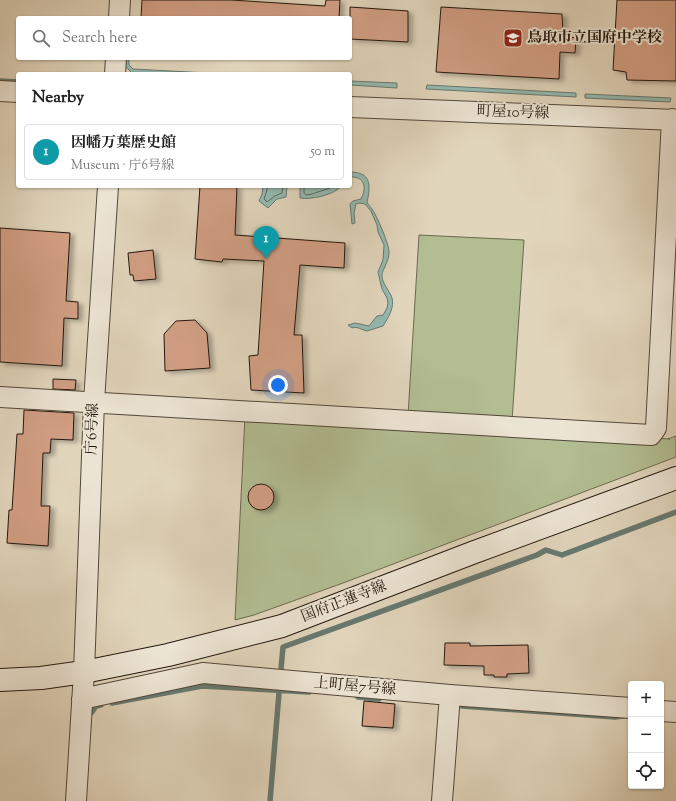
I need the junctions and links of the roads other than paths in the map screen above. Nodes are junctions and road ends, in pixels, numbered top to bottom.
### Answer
1 (120, 0) edge
2 (119, 16) edge
3 (116, 60) edge
4 (116, 72) edge
5 (0, 91) edge
6 (16, 92) edge
7 (352, 107) edge
8 (674, 120) edge
9 (108, 188) edge
10 (0, 396) edge
11 (94, 402) junction
12 (676, 478) edge
13 (84, 672) junction
14 (0, 680) edge
15 (450, 695) junction
16 (82, 698) junction
17 (628, 708) edge
18 (664, 711) edge
19 (676, 712) edge
20 (76, 801) edge
21 (442, 801) edge

1 - 2 street
3 - 4 street
5 - 6 street
7 - 8 street, 町屋10号線
8 - 11 street
9 - 11 street, 庁6号線
10 - 11 street
11 - 13 street, 庁6号線
12 - 13 main road, 国府正蓮寺線
13 - 14 main road, 国府正蓮寺線
13 - 16 street, 庁6号線
15 - 16 street, 上町屋7号線
15 - 17 street, 上町屋7号線
15 - 21 street
16 - 20 street, 庁6号線
18 - 19 street

